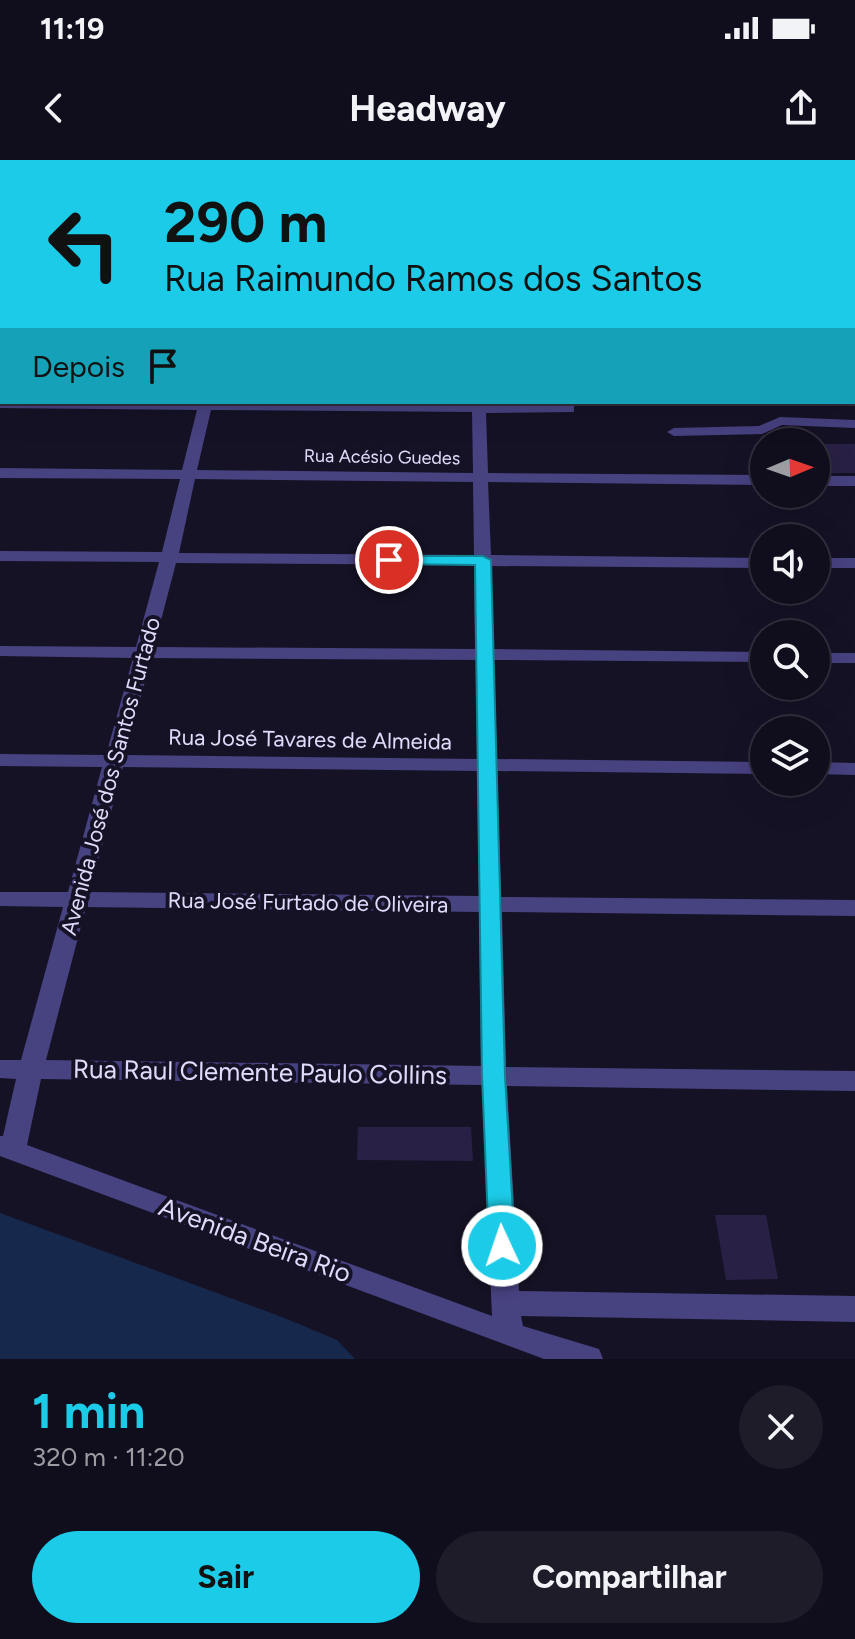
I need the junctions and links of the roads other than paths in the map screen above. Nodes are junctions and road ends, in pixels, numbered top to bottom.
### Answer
1 (0, 404) edge
2 (206, 404) edge
3 (333, 404) edge
4 (479, 405) edge
5 (569, 409) dead end
6 (855, 424) edge
7 (674, 432) dead end
8 (0, 473) edge
9 (189, 475) junction
10 (480, 478) junction
11 (750, 480) edge
12 (830, 481) edge
13 (855, 481) edge
14 (0, 556) edge
15 (169, 558) junction
16 (483, 560) junction
17 (750, 563) edge
18 (830, 563) edge
19 (855, 563) edge
20 (0, 651) edge
21 (144, 652) junction
22 (486, 655) junction
23 (750, 657) edge
24 (830, 658) edge
25 (855, 658) edge
26 (0, 760) edge
27 (114, 761) junction
28 (489, 765) junction
29 (750, 768) edge
30 (830, 768) edge
31 (855, 769) edge
32 (0, 899) edge
33 (77, 899) junction
34 (490, 904) junction
35 (855, 908) edge
36 (0, 1069) edge
37 (31, 1069) junction
38 (494, 1076) junction
39 (855, 1081) edge
40 (6, 1148) edge
41 (505, 1303) junction
42 (855, 1309) edge
43 (509, 1335) junction
44 (588, 1359) edge

1 - 2 street
2 - 3 street
2 - 9 street, Avenida José dos Santos Furtado
3 - 4 street
4 - 5 street
4 - 10 street
6 - 7 street
8 - 9 street, Rua Acésio Guedes
9 - 10 street, Rua Acésio Guedes
9 - 15 street, Avenida José dos Santos Furtado
10 - 11 street, Rua Acésio Guedes
10 - 16 street
12 - 13 street
14 - 15 street
15 - 16 street
15 - 21 street, Avenida José dos Santos Furtado
16 - 17 street
16 - 22 street
18 - 19 street
20 - 21 street
21 - 22 street
21 - 27 street, Avenida José dos Santos Furtado
22 - 23 street
22 - 28 street
24 - 25 street
26 - 27 street, Rua José Tavares de Almeida
27 - 28 street, Rua José Tavares de Almeida
27 - 33 street, Avenida José dos Santos Furtado
28 - 29 street, Rua José Tavares de Almeida
28 - 34 street
30 - 31 street
32 - 33 street, Rua José Furtado de Oliveira
33 - 34 street, Rua José Furtado de Oliveira
33 - 37 street, Avenida José dos Santos Furtado
34 - 35 street, Rua José Furtado de Oliveira
34 - 38 street
36 - 37 street, Rua Raul Clemente Paulo Collins
37 - 38 street, Rua Raul Clemente Paulo Collins
37 - 40 street, Avenida José dos Santos Furtado
38 - 39 street, Rua Raul Clemente Paulo Collins
38 - 41 street
40 - 43 street, Avenida Beira Rio
41 - 42 street
41 - 43 street
43 - 44 street, Avenida Beira Rio

